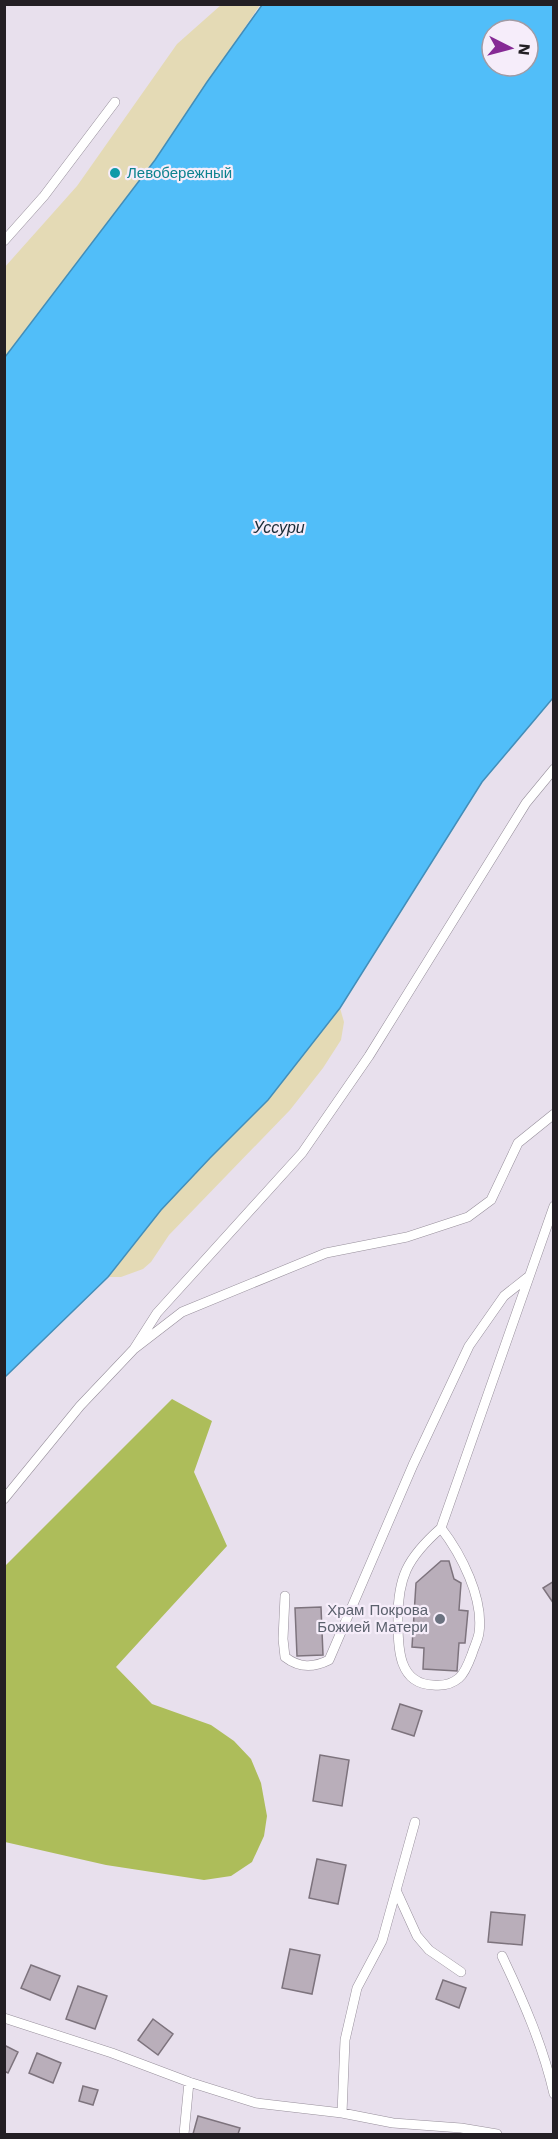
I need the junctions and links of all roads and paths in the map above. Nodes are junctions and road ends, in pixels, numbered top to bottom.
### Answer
1 (115, 102) dead end
2 (4, 241) edge
3 (554, 769) edge
4 (554, 1114) edge
5 (554, 1206) edge
6 (529, 1275) junction
7 (134, 1349) junction
8 (4, 1499) edge
9 (441, 1528) junction
10 (285, 1596) dead end
11 (415, 1822) dead end
12 (396, 1890) junction
13 (502, 1956) dead end
14 (461, 1972) dead end
15 (4, 2018) edge
16 (189, 2082) junction
17 (554, 2094) edge
18 (342, 2113) junction
19 (184, 2134) edge
20 (497, 2134) edge

1 - 2 lane
3 - 7 lane
4 - 7 lane
5 - 6 lane
6 - 9 lane
6 - 10 lane
7 - 8 lane
9 - 9 lane
11 - 12 lane
12 - 14 lane
12 - 18 lane
13 - 17 lane
15 - 16 lane
16 - 18 lane
16 - 19 lane
18 - 20 lane

